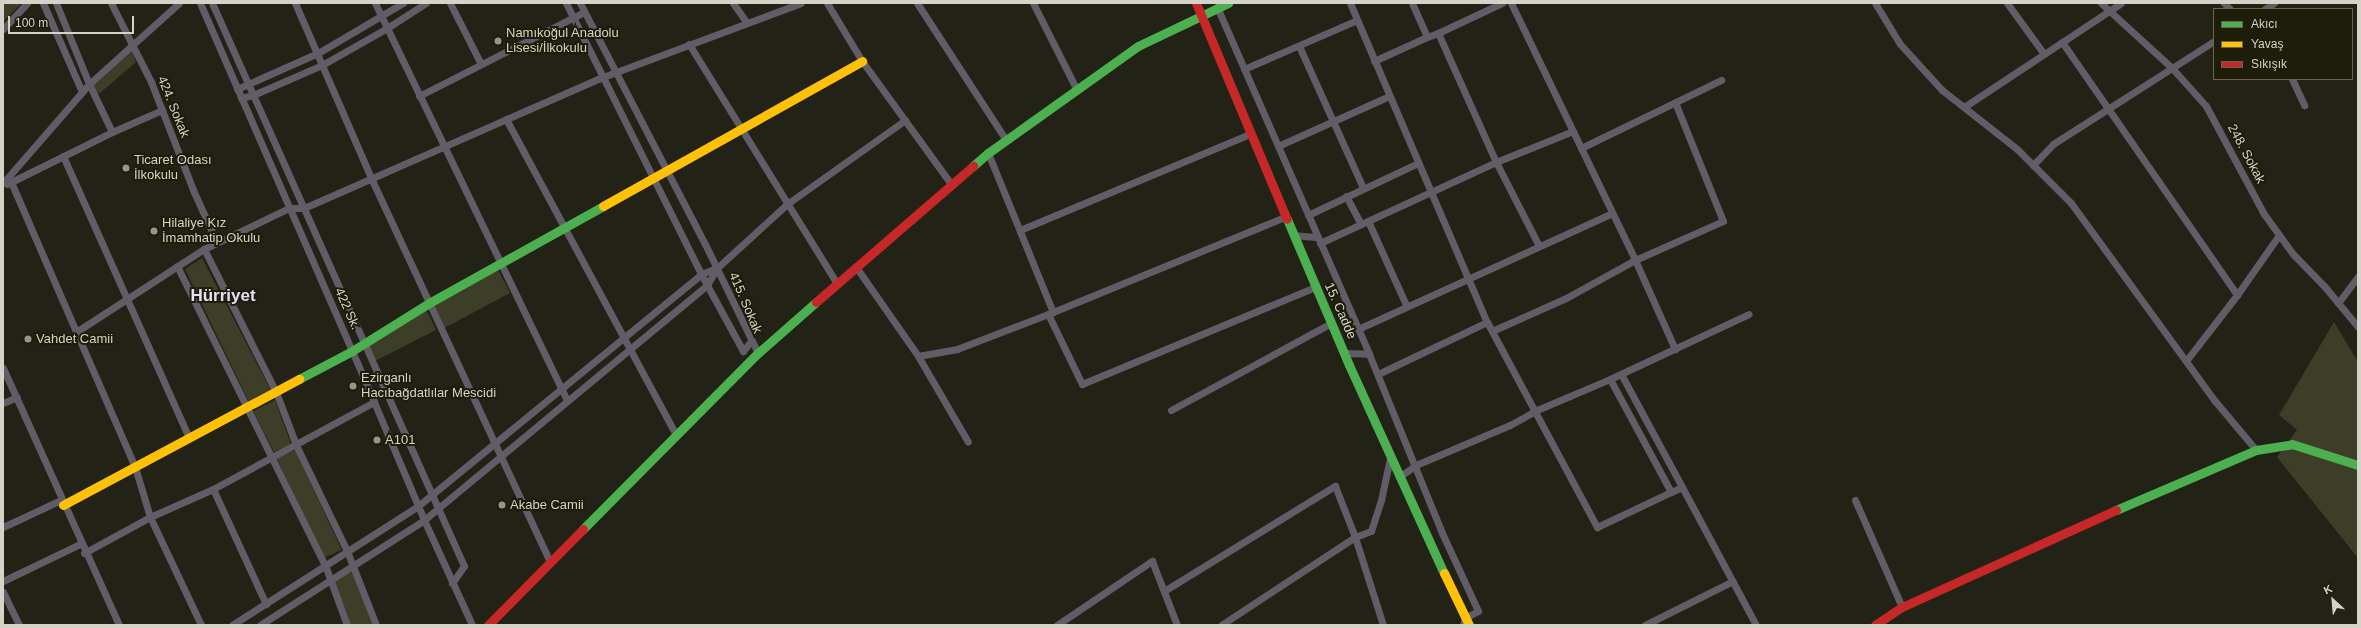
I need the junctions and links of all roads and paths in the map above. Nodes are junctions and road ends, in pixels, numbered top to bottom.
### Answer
1 (27, 3) edge
2 (43, 3) edge
3 (56, 3) edge
4 (111, 3) edge
5 (179, 3) edge
6 (200, 3) edge
7 (212, 3) edge
8 (295, 3) edge
9 (375, 3) edge
10 (402, 3) edge
11 (426, 3) edge
12 (450, 3) edge
13 (576, 3) edge
14 (580, 3) edge
15 (733, 3) edge
16 (801, 3) edge
17 (827, 3) edge
18 (917, 3) edge
19 (1033, 3) edge
20 (1196, 3) edge
21 (1350, 3) edge
22 (1412, 3) edge
23 (1502, 3) edge
24 (1511, 3) edge
25 (1876, 3) edge
26 (2007, 3) edge
27 (2101, 3) edge
28 (2121, 3) edge
29 (568, 5) edge
30 (1222, 5) edge
31 (2109, 11) junction
32 (584, 12) junction
33 (382, 16) junction
34 (1202, 17) junction
35 (574, 18) junction
36 (1357, 20) junction
37 (747, 23) junction
38 (387, 28) junction
39 (3, 29) edge
40 (1438, 33) junction
41 (1427, 36) junction
42 (2062, 42) junction
43 (2213, 42) edge
44 (689, 44) junction
45 (132, 45) junction
46 (1299, 46) junction
47 (318, 53) junction
48 (2044, 54) junction
49 (862, 61) junction
50 (1374, 62) junction
51 (481, 64) junction
52 (322, 65) junction
53 (2172, 68) junction
54 (1244, 70) junction
55 (615, 73) junction
56 (603, 77) junction
57 (1721, 80) dead end
58 (2292, 80) edge
59 (89, 84) junction
60 (248, 85) junction
61 (237, 89) junction
62 (1077, 90) junction
63 (82, 92) junction
64 (253, 95) junction
65 (419, 96) junction
66 (1389, 96) junction
67 (241, 98) junction
68 (1675, 102) junction
69 (2304, 105) dead end
70 (1964, 107) junction
71 (2109, 108) junction
72 (162, 110) junction
73 (506, 119) junction
74 (905, 120) junction
75 (1333, 121) junction
76 (742, 129) junction
77 (1573, 131) junction
78 (112, 132) junction
79 (1250, 134) junction
80 (1006, 140) junction
81 (443, 146) junction
82 (1278, 146) junction
83 (1581, 148) junction
84 (988, 153) junction
85 (63, 156) junction
86 (1496, 162) junction
87 (1418, 163) junction
88 (2033, 165) junction
89 (667, 171) junction
90 (371, 178) junction
91 (653, 179) junction
92 (11, 182) junction
93 (3, 183) edge
94 (951, 184) junction
95 (3, 186) edge
96 (1363, 188) junction
97 (1431, 192) junction
98 (1346, 196) junction
99 (787, 204) junction
100 (289, 208) junction
101 (304, 208) junction
102 (1612, 213) junction
103 (1308, 214) junction
104 (1285, 217) junction
105 (1364, 222) junction
106 (566, 228) junction
107 (1020, 230) junction
108 (1293, 235) junction
109 (2279, 235) junction
110 (1319, 240) junction
111 (217, 243) junction
112 (1539, 246) junction
113 (204, 249) junction
114 (1635, 260) junction
115 (500, 265) junction
116 (177, 266) junction
117 (856, 267) junction
118 (717, 268) junction
119 (701, 274) junction
120 (2358, 276) edge
121 (1468, 278) junction
122 (837, 284) junction
123 (708, 285) junction
124 (1315, 287) junction
125 (2237, 295) junction
126 (126, 300) junction
127 (2338, 302) junction
128 (429, 303) junction
129 (1407, 307) junction
130 (1050, 313) junction
131 (1749, 314) dead end
132 (1486, 322) junction
133 (1331, 323) junction
134 (2358, 327) edge
135 (1358, 329) junction
136 (1492, 331) junction
137 (76, 332) junction
138 (624, 338) junction
139 (751, 341) junction
140 (364, 342) junction
141 (629, 349) junction
142 (1675, 349) junction
143 (352, 351) junction
144 (758, 353) junction
145 (1344, 353) junction
146 (1369, 354) junction
147 (918, 356) junction
148 (2186, 361) junction
149 (3, 368) edge
150 (1378, 374) junction
151 (1621, 374) junction
152 (1610, 379) junction
153 (561, 390) junction
154 (276, 392) junction
155 (17, 397) junction
156 (567, 401) junction
157 (374, 402) junction
158 (3, 403) edge
159 (247, 407) junction
160 (1171, 410) dead end
161 (1534, 411) junction
162 (676, 436) junction
163 (189, 438) junction
164 (968, 442) dead end
165 (495, 444) junction
166 (296, 446) junction
167 (2256, 450) junction
168 (500, 456) junction
169 (272, 458) junction
170 (1390, 458) junction
171 (1416, 465) junction
172 (2358, 465) edge
173 (135, 467) junction
174 (1399, 477) junction
175 (1682, 487) junction
176 (213, 490) junction
177 (1671, 492) junction
178 (431, 495) junction
179 (1855, 500) dead end
180 (62, 503) junction
181 (418, 506) junction
182 (437, 510) junction
183 (150, 517) junction
184 (424, 520) junction
185 (3, 527) edge
186 (1355, 537) junction
187 (80, 544) junction
188 (347, 551) junction
189 (84, 552) junction
190 (550, 562) junction
191 (325, 565) junction
192 (352, 566) junction
193 (330, 580) junction
194 (3, 581) edge
195 (1733, 581) junction
196 (452, 583) junction
197 (1164, 591) junction
198 (3, 592) edge
199 (266, 604) junction
200 (1902, 607) junction
201 (1466, 623) edge
202 (19, 625) edge
203 (119, 625) edge
204 (201, 625) edge
205 (232, 625) edge
206 (260, 625) edge
207 (347, 625) edge
208 (376, 625) edge
209 (472, 625) edge
210 (488, 625) edge
211 (1057, 625) edge
212 (1177, 625) edge
213 (1221, 625) edge
214 (1383, 625) edge
215 (1645, 625) edge
216 (1756, 625) edge
217 (1875, 625) edge

1 - 39 street
2 - 63 street
3 - 59 street
4 - 45 street, 424. Sokak
5 - 45 street
6 - 61 street, 422 Sk.
7 - 60 street, 422 Sk.
8 - 47 street
9 - 33 street
10 - 33 street
11 - 38 street
12 - 51 street
13 - 29 street
14 - 32 street, 415. Sokak
15 - 37 street
16 - 37 street
17 - 49 street
18 - 80 street
19 - 62 street
20 - 34 street, 15. Cadde
21 - 36 street
22 - 41 street
23 - 40 street
24 - 77 street
25 - 70 street
26 - 48 street
27 - 31 street, 248. Sokak
28 - 31 street
29 - 35 street, 415. Sokak
30 - 34 street
30 - 54 street
31 - 42 street
31 - 53 street, 248. Sokak
32 - 35 street
32 - 55 street, 415. Sokak
33 - 38 street
33 - 47 street
34 - 62 street
34 - 79 street, 15. Cadde
35 - 51 street
35 - 56 street, 415. Sokak
36 - 46 street
36 - 50 street
37 - 44 street
38 - 52 street
38 - 65 street
40 - 41 street
40 - 86 street
41 - 50 street
42 - 48 street
42 - 71 street
43 - 53 street
44 - 55 street
44 - 76 street
45 - 59 street
45 - 72 street, 424. Sokak
46 - 54 street
46 - 75 street
47 - 52 street
47 - 60 street
48 - 70 street
49 - 74 street
49 - 76 street
50 - 66 street
51 - 65 street
52 - 64 street
52 - 90 street
53 - 71 street
53 - 109 street, 248. Sokak
54 - 82 street
55 - 56 street
55 - 89 street, 415. Sokak
56 - 73 street
56 - 91 street, 415. Sokak
57 - 68 street
58 - 69 street
59 - 63 street
59 - 78 street
60 - 61 street
60 - 64 street, 422 Sk.
61 - 67 street, 422 Sk.
62 - 80 street
63 - 93 street
64 - 67 street
64 - 101 street, 422 Sk.
65 - 81 street
66 - 75 street
66 - 87 street
67 - 100 street, 422 Sk.
68 - 83 street
68 - 114 street
70 - 88 street
71 - 88 street
71 - 125 street
72 - 78 street
72 - 111 street, 424. Sokak
73 - 81 street
73 - 106 street
74 - 94 street
74 - 99 street
75 - 82 street
75 - 96 street
76 - 89 street
76 - 99 street
77 - 83 street
77 - 86 street
78 - 85 street
79 - 104 street, 15. Cadde
79 - 107 street
80 - 84 street
81 - 90 street
81 - 115 street
82 - 103 street
83 - 102 street
84 - 94 street
84 - 107 street
85 - 92 street
85 - 126 street
86 - 97 street
86 - 112 street
87 - 96 street
87 - 97 street
88 - 148 street
89 - 91 street
89 - 118 street, 415. Sokak
90 - 101 street
90 - 128 street
91 - 106 street
91 - 119 street, 415. Sokak
92 - 95 street
92 - 137 street
94 - 117 street
96 - 98 street
97 - 105 street
97 - 121 street
98 - 103 street
98 - 105 street
99 - 118 street
99 - 122 street
100 - 101 street
100 - 111 street
100 - 143 street, 422 Sk.
101 - 140 street, 422 Sk.
102 - 112 street
102 - 114 street
103 - 110 street
104 - 108 street, 15. Cadde
104 - 130 street
105 - 110 street
105 - 129 street
106 - 115 street
106 - 138 street
107 - 130 street
108 - 110 street
108 - 124 street, 15. Cadde
109 - 125 street
109 - 127 street, 248. Sokak
110 - 135 street
111 - 113 street
112 - 121 street
113 - 116 street
113 - 154 street
114 - 136 street
114 - 142 street
115 - 128 street
115 - 153 street
116 - 126 street
116 - 159 street
117 - 122 street
117 - 147 street
118 - 119 street
118 - 123 street
118 - 139 street, 415. Sokak
119 - 123 street, 415. Sokak
119 - 138 street
120 - 127 street
121 - 129 street
121 - 132 street
122 - 144 street
123 - 139 street, 415. Sokak
123 - 141 street
124 - 130 street
124 - 133 street, 15. Cadde
125 - 148 street
126 - 137 street
126 - 163 street
127 - 134 street, 248. Sokak
128 - 140 street
128 - 165 street
129 - 135 street
130 - 147 street
131 - 142 street
132 - 136 street
132 - 150 street
133 - 145 street, 15. Cadde
133 - 160 street
135 - 146 street
136 - 161 street
137 - 173 street
138 - 141 street
138 - 153 street
139 - 144 street
140 - 143 street
140 - 178 street, 422 Sk.
141 - 156 street
141 - 162 street
142 - 151 street
143 - 154 street
143 - 157 street, 422 Sk.
144 - 162 street
145 - 146 street
145 - 170 street, 15. Cadde
146 - 150 street
147 - 164 street
148 - 167 street
149 - 155 street
150 - 171 street
151 - 152 street
151 - 175 street
152 - 161 street
152 - 177 street
153 - 156 street
153 - 165 street
154 - 159 street
154 - 166 street
155 - 158 street
155 - 180 street
156 - 168 street
157 - 166 street
157 - 181 street, 422 Sk.
159 - 163 street
159 - 169 street
161 - 171 street
161 - 177 street
162 - 190 street
163 - 173 street
165 - 168 street
165 - 178 street
166 - 169 street
166 - 188 street
167 - 172 street
167 - 200 street
168 - 182 street
168 - 190 street
169 - 176 street
169 - 191 street
170 - 174 street, 15. Cadde
170 - 186 street
171 - 174 street
171 - 201 street
173 - 180 street
173 - 183 street
174 - 201 street, 15. Cadde
175 - 177 street
175 - 195 street
176 - 183 street
176 - 199 street
178 - 181 street
178 - 182 street, 422 Sk.
179 - 200 street
180 - 185 street
180 - 187 street
181 - 184 street, 422 Sk.
181 - 188 street
182 - 184 street
182 - 196 street, 422 Sk.
183 - 189 street
183 - 204 street
184 - 192 street
184 - 196 street, 422 Sk.
186 - 197 street
186 - 213 street
186 - 214 street
187 - 189 street
187 - 194 street
188 - 191 street
188 - 192 street
189 - 203 street
190 - 210 street
191 - 193 street
191 - 199 street
192 - 193 street
192 - 208 street
193 - 206 street
193 - 207 street
195 - 215 street
195 - 216 street
196 - 209 street, 422 Sk.
197 - 211 street
197 - 212 street
198 - 202 street
199 - 205 street
200 - 217 street

